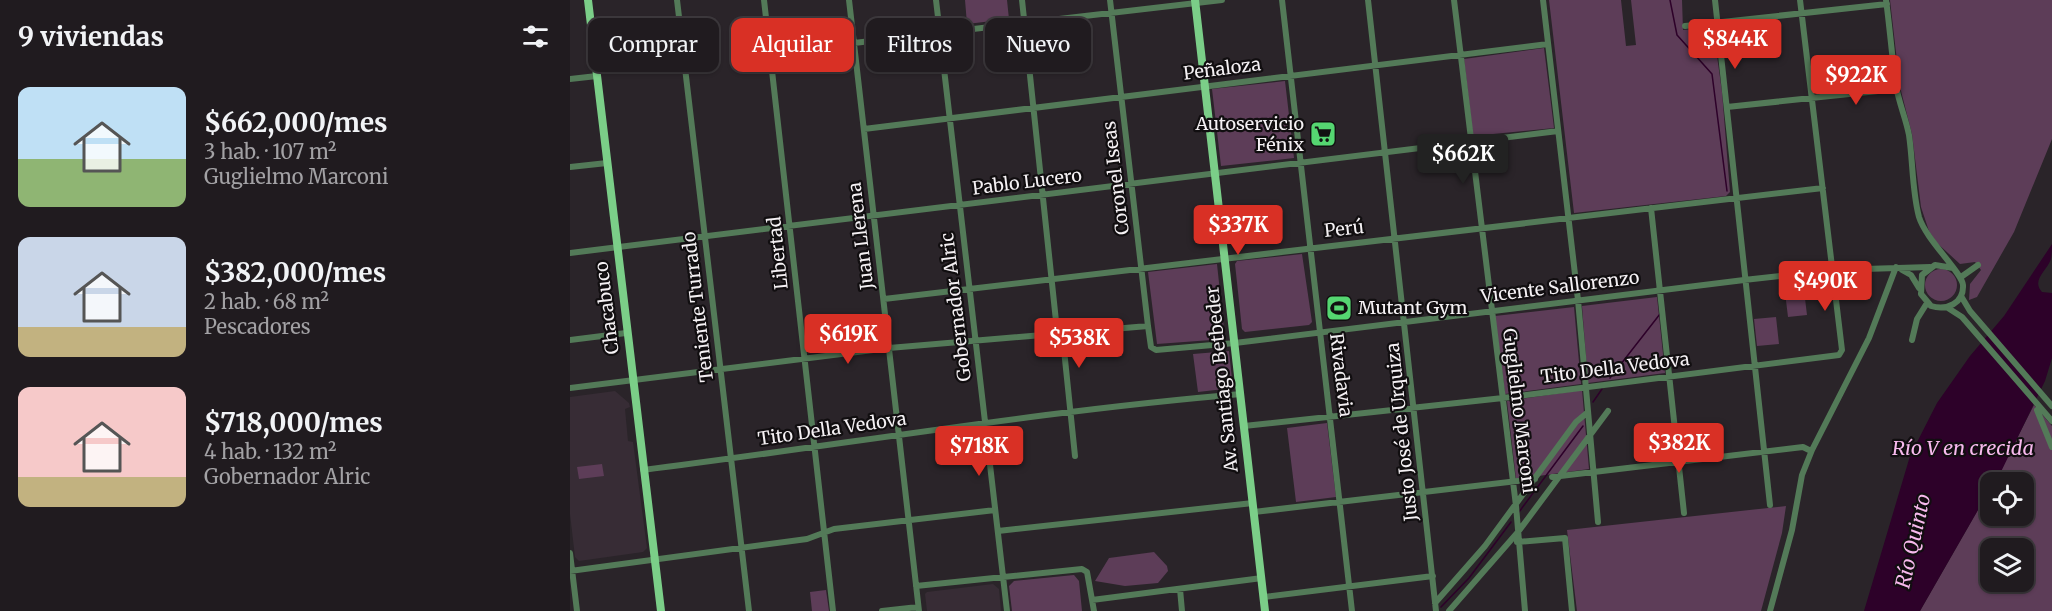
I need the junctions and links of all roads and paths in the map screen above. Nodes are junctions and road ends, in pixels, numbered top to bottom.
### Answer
1 (588, 0) edge
2 (677, 0) edge
3 (764, 0) edge
4 (849, 0) edge
5 (936, 0) edge
6 (1022, 0) edge
7 (1110, 0) edge
8 (1222, 0) edge
9 (1282, 0) edge
10 (1368, 0) edge
11 (1454, 0) edge
12 (1543, 0) edge
13 (1714, 0) edge
14 (1800, 0) edge
15 (1195, 2) edge
16 (1887, 2) edge
17 (1111, 13) junction
18 (1802, 13) junction
19 (851, 18) edge
20 (938, 18) edge
21 (1024, 18) edge
22 (1072, 18) edge
23 (1717, 22) junction
24 (1685, 26) dead end
25 (866, 42) edge
26 (854, 43) joint
27 (1548, 44) junction
28 (1460, 56) junction
29 (1375, 67) junction
30 (944, 72) edge
31 (1030, 72) edge
32 (597, 76) junction
33 (1291, 76) junction
34 (570, 79) edge
35 (1204, 87) junction
36 (1897, 89) junction
37 (1121, 98) junction
38 (1812, 99) junction
39 (1727, 107) junction
40 (1034, 110) junction
41 (949, 120) junction
42 (864, 129) junction
43 (1558, 131) junction
44 (1469, 141) junction
45 (1385, 152) junction
46 (1301, 162) junction
47 (607, 163) junction
48 (570, 167) edge
49 (1215, 172) junction
50 (1131, 184) junction
51 (1823, 188) junction
52 (1042, 195) junction
53 (1736, 197) junction
54 (959, 205) junction
55 (1651, 208) junction
56 (874, 216) junction
57 (1568, 218) junction
58 (790, 226) junction
59 (1481, 228) junction
60 (704, 237) junction
61 (1395, 239) junction
62 (617, 247) junction
63 (1310, 248) junction
64 (570, 253) edge
65 (1225, 257) junction
66 (1978, 266) dead end
67 (1141, 267) junction
68 (1896, 267) junction
69 (1930, 267) junction
70 (1953, 268) junction
71 (1832, 270) junction
72 (1961, 277) junction
73 (1052, 280) junction
74 (1743, 280) junction
75 (969, 289) junction
76 (1920, 290) junction
77 (1659, 291) junction
78 (1961, 296) junction
79 (884, 299) junction
80 (1578, 300) junction
81 (1927, 303) junction
82 (1948, 308) junction
83 (1491, 311) junction
84 (1406, 321) junction
85 (1148, 326) junction
86 (1060, 332) junction
87 (1321, 332) junction
88 (626, 333) junction
89 (975, 339) junction
90 (570, 340) edge
91 (1912, 340) dead end
92 (1235, 343) junction
93 (889, 348) junction
94 (1156, 351) joint
95 (804, 359) junction
96 (1754, 366) junction
97 (720, 369) junction
98 (1668, 376) junction
99 (632, 380) junction
100 (1585, 386) junction
101 (570, 388) edge
102 (1241, 394) junction
103 (1503, 398) junction
104 (2052, 406) edge
105 (1415, 407) junction
106 (2037, 410) dead end
107 (1608, 411) dead end
108 (1071, 412) junction
109 (1588, 412) junction
110 (1331, 416) junction
111 (2052, 421) edge
112 (985, 424) junction
113 (1244, 426) junction
114 (899, 434) junction
115 (1590, 434) junction
116 (814, 447) junction
117 (2052, 447) edge
118 (1811, 451) junction
119 (1764, 452) junction
120 (1075, 456) dead end
121 (731, 459) junction
122 (1678, 462) junction
123 (643, 470) junction
124 (1593, 473) junction
125 (1555, 476) junction
126 (1535, 479) junction
127 (1513, 482) junction
128 (1424, 491) junction
129 (1341, 501) junction
130 (1770, 505) dead end
131 (1516, 506) junction
132 (1253, 507) junction
133 (995, 510) junction
134 (1684, 513) dead end
135 (909, 520) junction
136 (1598, 522) dead end
137 (825, 531) junction
138 (998, 531) junction
139 (1518, 531) junction
140 (1517, 542) junction
141 (742, 548) junction
142 (570, 553) edge
143 (654, 560) junction
144 (571, 571) edge
145 (1003, 576) junction
146 (1432, 576) junction
147 (1262, 578) junction
148 (916, 586) junction
149 (1350, 586) junction
150 (1180, 589) junction
151 (1264, 597) junction
152 (1092, 600) junction
153 (1435, 603) junction
154 (919, 609) edge
155 (577, 611) edge
156 (661, 611) edge
157 (749, 611) edge
158 (833, 611) edge
159 (882, 611) edge
160 (1007, 611) edge
161 (1094, 611) edge
162 (1182, 611) edge
163 (1265, 611) edge
164 (1353, 611) edge
165 (1436, 611) edge
166 (1449, 611) edge
167 (1525, 611) edge
168 (1572, 611) edge
169 (1770, 611) edge

1 - 32 main road, Chacabuco
2 - 60 street, Teniente Turrado
3 - 58 street, Libertad
4 - 19 street, Juan Llerena
5 - 20 street, Gobernador Alric
6 - 21 street
7 - 17 street, Coronel Iseas
8 - 15 street
9 - 33 street, Rivadavia
10 - 29 street, Justo José de Urquiza
11 - 28 street, Guglielmo Marconi
12 - 27 street
13 - 23 street
14 - 18 street
15 - 17 street
15 - 35 main road, Av. Santiago Betbeder
16 - 18 street
16 - 36 street
17 - 22 street
17 - 37 street, Coronel Iseas
18 - 23 street
18 - 38 street
23 - 24 street
23 - 39 street
25 - 26 street
26 - 42 street, Juan Llerena
27 - 28 street, Peñaloza
27 - 43 street
28 - 29 street, Peñaloza
28 - 44 street, Guglielmo Marconi
29 - 33 street, Peñaloza
29 - 45 street, Justo José de Urquiza
30 - 41 street, Gobernador Alric
31 - 40 street
32 - 34 street
32 - 47 main road, Chacabuco
33 - 35 street, Peñaloza
33 - 46 street, Rivadavia
35 - 37 street, Peñaloza
35 - 49 main road, Av. Santiago Betbeder
36 - 38 street
36 - 70 street
37 - 40 street, Peñaloza
37 - 50 street, Coronel Iseas
38 - 39 street
38 - 51 street
39 - 53 street
40 - 41 street, Peñaloza
40 - 52 street
41 - 42 street, Peñaloza
41 - 54 street, Gobernador Alric
42 - 56 street, Juan Llerena
43 - 44 street, Pablo Lucero
43 - 57 street
44 - 45 street, Pablo Lucero
44 - 59 street, Guglielmo Marconi
45 - 46 street, Pablo Lucero
45 - 61 street, Justo José de Urquiza
46 - 49 street, Pablo Lucero
46 - 63 street, Rivadavia
47 - 48 street
47 - 62 main road, Chacabuco
49 - 50 street, Pablo Lucero
49 - 65 main road, Av. Santiago Betbeder
50 - 52 street, Pablo Lucero
50 - 67 street, Coronel Iseas
51 - 53 street, Perú
51 - 71 street
52 - 54 street, Pablo Lucero
52 - 73 street
53 - 55 street, Perú
53 - 74 street
54 - 56 street, Pablo Lucero
54 - 75 street, Gobernador Alric
55 - 57 street, Perú
55 - 77 street
56 - 58 street, Pablo Lucero
56 - 79 street, Juan Llerena
57 - 59 street, Perú
57 - 80 street
58 - 60 street, Pablo Lucero
58 - 95 street, Libertad
59 - 61 street, Perú
59 - 83 street, Guglielmo Marconi
60 - 62 street, Pablo Lucero
60 - 97 street, Teniente Turrado
61 - 63 street, Perú
61 - 84 street, Justo José de Urquiza
62 - 64 street, Pablo Lucero
62 - 88 main road, Chacabuco
63 - 65 street, Perú
63 - 87 street, Rivadavia
65 - 67 street, Perú
65 - 92 main road, Av. Santiago Betbeder
66 - 72 street
67 - 73 street, Perú
67 - 85 street, Coronel Iseas
68 - 69 street, Vicente Sallorenzo
68 - 71 street, Vicente Sallorenzo
68 - 76 street
68 - 118 street
69 - 70 street
69 - 76 street
70 - 72 street
71 - 74 street, Vicente Sallorenzo
71 - 96 street, Tito Della Vedova
72 - 78 street
73 - 75 street, Perú
73 - 86 street
74 - 77 street, Vicente Sallorenzo
74 - 96 street
75 - 79 street, Perú
75 - 89 street, Gobernador Alric
76 - 81 street
77 - 80 street, Vicente Sallorenzo
77 - 98 street
78 - 82 street
78 - 104 street
79 - 93 street, Juan Llerena
80 - 83 street, Vicente Sallorenzo
80 - 100 street
81 - 82 street
81 - 91 street
82 - 111 street
83 - 84 street, Vicente Sallorenzo
83 - 103 street, Guglielmo Marconi
84 - 87 street, Vicente Sallorenzo
84 - 105 street, Justo José de Urquiza
85 - 86 street
85 - 94 street, Coronel Iseas
86 - 89 street
86 - 108 street
87 - 92 street, Vicente Sallorenzo
87 - 110 street, Rivadavia
88 - 90 street
88 - 99 main road, Chacabuco
89 - 93 street
89 - 112 street, Gobernador Alric
92 - 94 street, Vicente Sallorenzo
92 - 102 main road, Av. Santiago Betbeder
93 - 95 street
93 - 114 street, Juan Llerena
95 - 97 street
95 - 116 street, Libertad
96 - 98 street, Tito Della Vedova
96 - 119 street
97 - 99 street
97 - 121 street, Teniente Turrado
98 - 100 street, Tito Della Vedova
98 - 122 street
99 - 101 street
99 - 123 main road, Chacabuco
100 - 103 street, Tito Della Vedova
100 - 109 street
102 - 108 street, Tito Della Vedova
102 - 113 main road, Av. Santiago Betbeder
103 - 105 street, Tito Della Vedova
103 - 127 street, Guglielmo Marconi
105 - 110 street, Tito Della Vedova
105 - 128 street, Justo José de Urquiza
106 - 117 street
107 - 115 street
108 - 112 street, Tito Della Vedova
108 - 120 street
109 - 115 street
109 - 126 street
110 - 113 street, Tito Della Vedova
110 - 129 street, Rivadavia
112 - 114 street, Tito Della Vedova
112 - 133 street, Gobernador Alric
113 - 132 main road, Av. Santiago Betbeder
114 - 116 street, Tito Della Vedova
114 - 135 street, Juan Llerena
115 - 124 street
115 - 125 street
116 - 121 street, Tito Della Vedova
116 - 137 street, Libertad
118 - 119 street
118 - 169 street
119 - 122 street
119 - 130 street
121 - 123 street, Tito Della Vedova
121 - 141 street, Teniente Turrado
122 - 124 street
122 - 134 street
123 - 143 main road, Chacabuco
124 - 125 street
124 - 136 street
125 - 139 street
126 - 127 street
126 - 131 street
127 - 128 street
127 - 131 street, Guglielmo Marconi
128 - 129 street
128 - 146 street, Justo José de Urquiza
129 - 132 street
129 - 149 street, Rivadavia
131 - 139 street, Guglielmo Marconi
131 - 153 street
132 - 138 street
132 - 147 main road, Av. Santiago Betbeder
133 - 135 street
133 - 138 street, Gobernador Alric
135 - 137 street
135 - 148 street, Juan Llerena
137 - 141 street
137 - 158 street, Libertad
138 - 145 street, Gobernador Alric
139 - 140 street, Guglielmo Marconi
139 - 166 street
140 - 167 street, Guglielmo Marconi
140 - 168 street
141 - 143 street
141 - 157 street, Teniente Turrado
142 - 144 street
143 - 144 street
143 - 156 main road, Chacabuco
144 - 155 street
145 - 148 street
145 - 152 street
145 - 160 street, Gobernador Alric
146 - 149 street
146 - 153 street, Justo José de Urquiza
147 - 150 street
147 - 151 main road, Av. Santiago Betbeder
148 - 154 street, Juan Llerena
149 - 151 street
149 - 164 street, Rivadavia
150 - 152 street
150 - 162 street
151 - 163 main road, Av. Santiago Betbeder
152 - 161 street
153 - 165 street, Justo José de Urquiza
154 - 159 street

